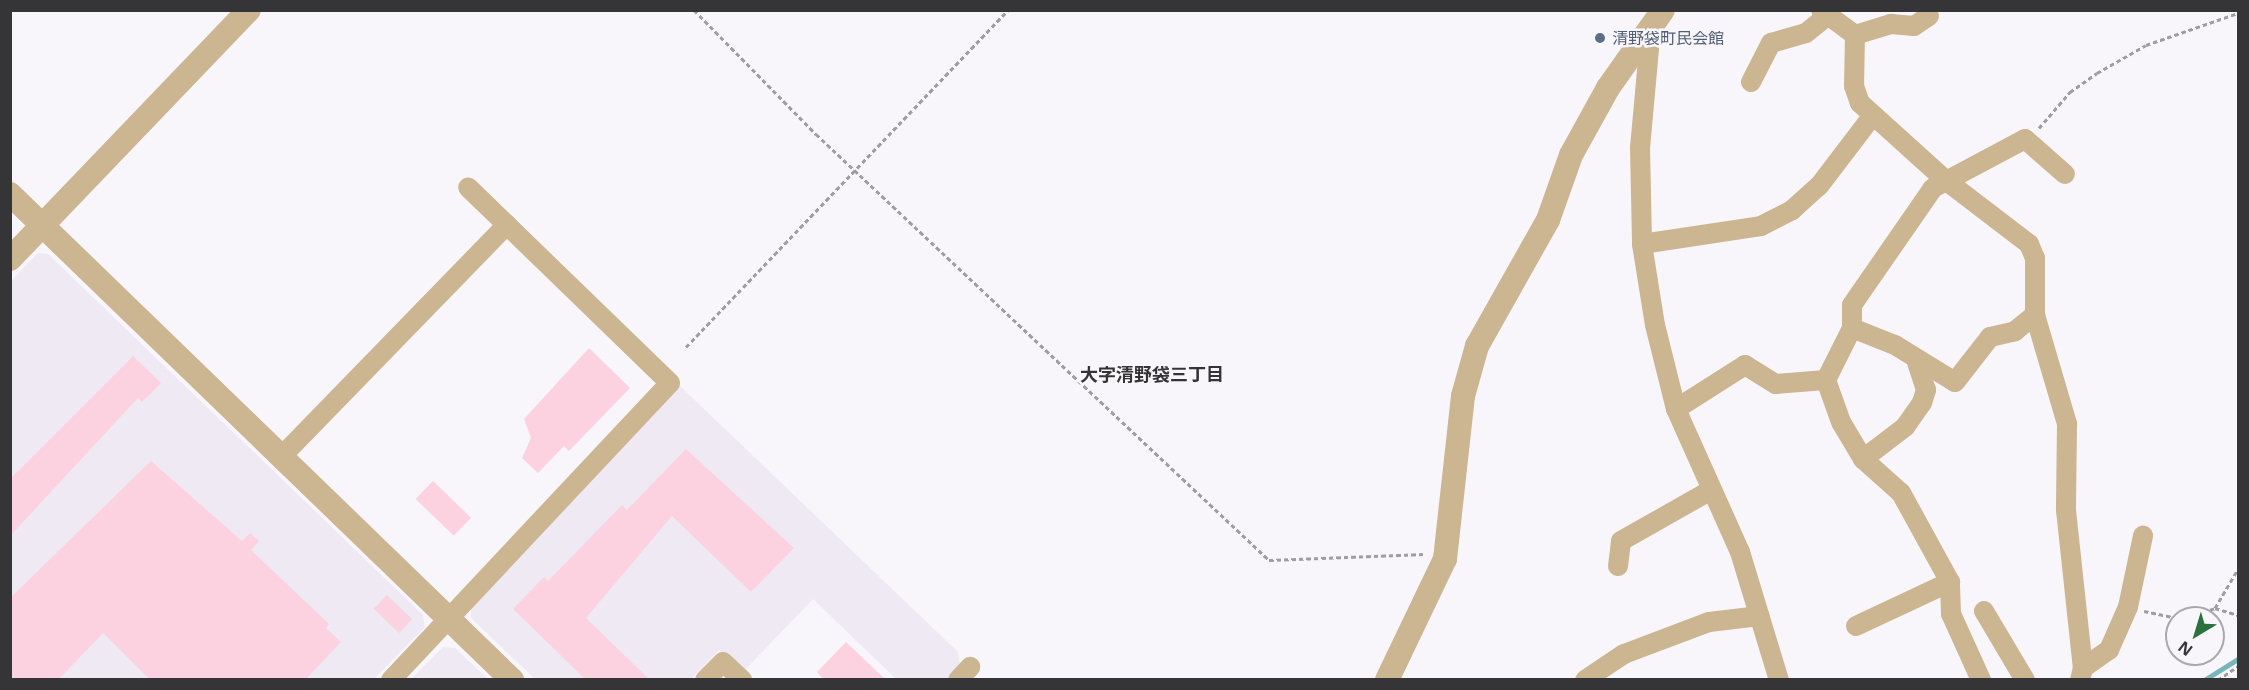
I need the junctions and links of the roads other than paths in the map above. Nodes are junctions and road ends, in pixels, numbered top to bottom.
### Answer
1 (249, 10) edge
2 (1825, 13) edge
3 (1929, 16) dead end
4 (1657, 19) edge
5 (1855, 35) junction
6 (1751, 82) dead end
7 (1873, 115) junction
8 (2065, 174) dead end
9 (1944, 179) junction
10 (468, 187) dead end
11 (10, 194) edge
12 (507, 225) junction
13 (42, 226) junction
14 (1642, 244) junction
15 (10, 259) edge
16 (2035, 315) junction
17 (1852, 327) junction
18 (1917, 363) junction
19 (1826, 380) junction
20 (1676, 409) junction
21 (281, 457) junction
22 (1863, 459) junction
23 (1712, 490) junction
24 (2143, 536) dead end
25 (1618, 566) dead end
26 (1950, 582) junction
27 (1984, 611) dead end
28 (1760, 616) junction
29 (449, 619) junction
30 (1856, 626) dead end
31 (2082, 674) edge
32 (391, 680) edge
33 (512, 680) edge
34 (705, 680) edge
35 (742, 680) edge
36 (1387, 680) edge
37 (1585, 680) edge
38 (1779, 680) edge
39 (1981, 680) edge
40 (2025, 680) edge

1 - 13 street
2 - 5 street
2 - 6 street
3 - 5 street
4 - 14 street
4 - 36 street
5 - 7 street
7 - 9 street
7 - 14 street
8 - 9 street
9 - 16 street
9 - 17 street
10 - 12 street
11 - 13 street
12 - 21 street
12 - 29 street
13 - 15 street
13 - 21 street
14 - 20 street
16 - 18 street
16 - 31 street
17 - 18 street
17 - 19 street
18 - 22 street
19 - 20 street
19 - 22 street
20 - 23 street
21 - 29 street
22 - 26 street
23 - 25 street
23 - 28 street
24 - 31 street
26 - 30 street
26 - 39 street
27 - 40 street
28 - 37 street
28 - 38 street
29 - 32 street
29 - 33 street
34 - 35 street

